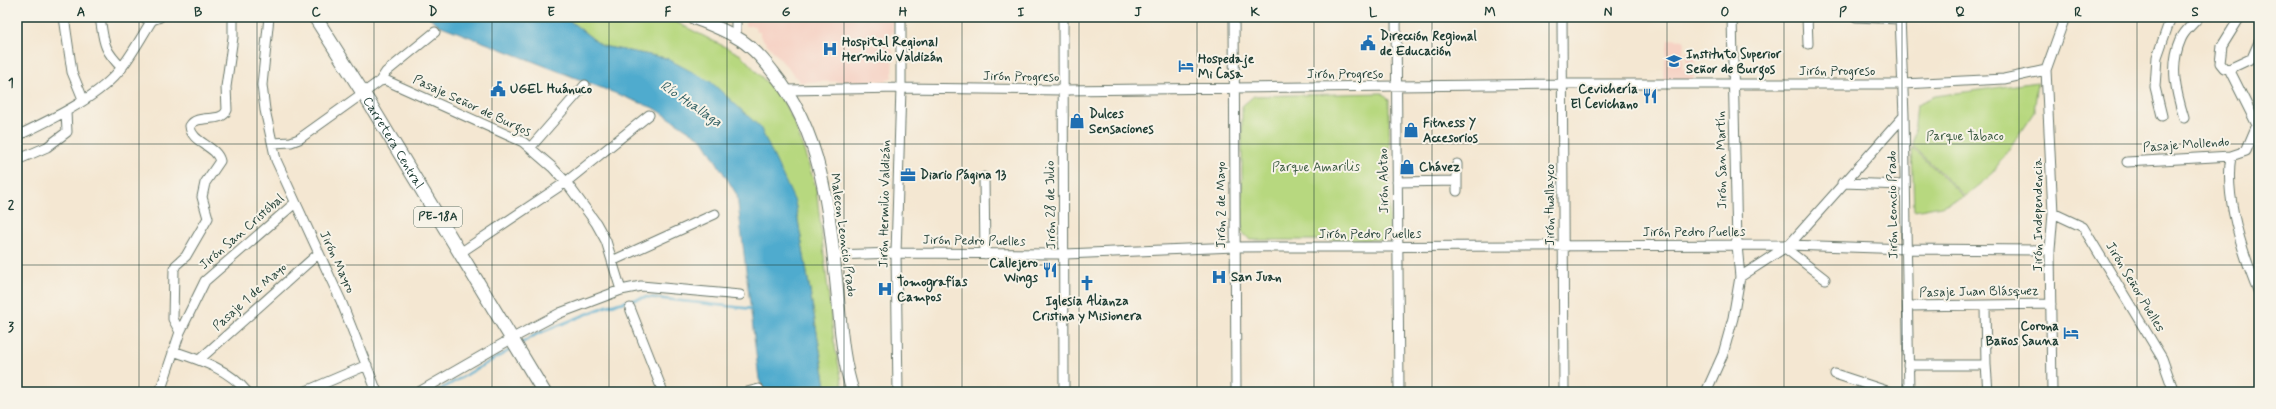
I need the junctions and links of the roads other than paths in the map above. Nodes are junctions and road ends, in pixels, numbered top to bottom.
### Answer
1 (64, 17) edge
2 (100, 17) edge
3 (141, 17) edge
4 (233, 17) edge
5 (269, 17) edge
6 (315, 17) edge
7 (692, 17) edge
8 (736, 17) edge
9 (901, 17) edge
10 (1063, 17) edge
11 (1234, 17) edge
12 (1396, 17) edge
13 (1562, 17) edge
14 (1732, 17) edge
15 (1808, 17) edge
16 (1856, 17) edge
17 (2065, 17) edge
18 (2071, 17) edge
19 (2171, 17) edge
20 (2199, 17) edge
21 (2240, 17) edge
22 (1900, 18) edge
23 (156, 19) edge
24 (435, 32) dead end
25 (736, 37) junction
26 (2259, 42) edge
27 (2056, 43) junction
28 (1808, 44) dead end
29 (2255, 56) edge
30 (122, 68) junction
31 (2229, 69) junction
32 (2046, 70) junction
33 (380, 81) junction
34 (1733, 83) junction
35 (1563, 84) junction
36 (1903, 84) junction
37 (585, 85) dead end
38 (1395, 86) junction
39 (1234, 87) junction
40 (901, 88) junction
41 (787, 90) junction
42 (1063, 90) junction
43 (363, 94) junction
44 (83, 99) junction
45 (66, 112) junction
46 (649, 115) dead end
47 (1904, 116) junction
48 (2162, 116) dead end
49 (2184, 118) dead end
50 (17, 136) edge
51 (273, 143) junction
52 (530, 148) junction
53 (2231, 156) junction
54 (17, 160) edge
55 (2127, 162) dead end
56 (1457, 164) dead end
57 (984, 177) dead end
58 (1457, 181) junction
59 (566, 182) junction
60 (1397, 182) junction
61 (1842, 183) junction
62 (1905, 185) junction
63 (1457, 191) dead end
64 (295, 202) junction
65 (2053, 213) junction
66 (715, 214) dead end
67 (1737, 245) junction
68 (1563, 246) junction
69 (1787, 246) junction
70 (1235, 247) junction
71 (1398, 247) junction
72 (1907, 249) junction
73 (2050, 250) junction
74 (319, 253) junction
75 (460, 253) junction
76 (896, 253) junction
77 (985, 254) junction
78 (1065, 254) junction
79 (833, 255) junction
80 (612, 261) junction
81 (1740, 277) junction
82 (1825, 279) dead end
83 (621, 290) junction
84 (2259, 292) edge
85 (740, 295) dead end
86 (2051, 304) junction
87 (1908, 306) junction
88 (1985, 306) junction
89 (630, 308) dead end
90 (180, 332) junction
91 (512, 340) junction
92 (173, 351) junction
93 (199, 360) junction
94 (367, 365) junction
95 (1908, 365) junction
96 (1986, 365) junction
97 (1835, 374) dead end
98 (759, 389) dead end
99 (160, 392) edge
100 (247, 392) edge
101 (304, 392) edge
102 (377, 392) edge
103 (419, 392) edge
104 (544, 392) edge
105 (663, 392) edge
106 (747, 392) edge
107 (853, 392) edge
108 (898, 392) edge
109 (1064, 392) edge
110 (1236, 392) edge
111 (1400, 392) edge
112 (1564, 392) edge
113 (1706, 392) edge
114 (1890, 392) edge
115 (1909, 392) edge
116 (1988, 392) edge
117 (2052, 392) edge
118 (2174, 392) edge

1 - 44 street
2 - 30 street
3 - 23 street
4 - 90 street
5 - 51 street, Jirón Mayro
6 - 43 highway, Carretera Central / PE-18A
7 - 25 main road, Malecon Leoncio Prado
8 - 25 street
9 - 40 street, Jirón Hermilio Valdizán
10 - 42 street, Jirón 28 de Julio
11 - 39 street, Jirón 2 de Mayo
12 - 38 street, Jirón Abtao
13 - 35 street, Jirón Huallayco
14 - 34 street, Jirón San Martín
15 - 28 street
16 - 22 street
17 - 27 street, Jirón Independencia
18 - 27 street
19 - 48 street
20 - 49 street
21 - 31 street
22 - 36 street, Jirón Leoncio Prado
23 - 30 street
24 - 33 street
25 - 41 main road, Malecon Leoncio Prado
26 - 29 street
27 - 32 street, Jirón Independencia
29 - 31 street
30 - 44 street
31 - 53 street, Pasaje Mollendo
32 - 36 street, Jirón Progreso
32 - 65 street, Jirón Independencia
33 - 43 street
33 - 52 street, Pasaje Señor de Burgos
34 - 35 street, Jirón Progreso
34 - 36 street, Jirón Progreso
34 - 67 street, Jirón San Martín
35 - 38 street, Jirón Progreso
35 - 68 street, Jirón Huallayco
36 - 47 street, Jirón Leoncio Prado
37 - 52 street
38 - 39 street, Jirón Progreso
38 - 60 street, Jirón Abtao
39 - 42 street, Jirón Progreso
39 - 70 street, Jirón 2 de Mayo
40 - 41 street, Jirón Progreso
40 - 42 street, Jirón Progreso
40 - 76 street, Jirón Hermilio Valdizán
41 - 79 main road, Malecon Leoncio Prado
42 - 78 street, Jirón 28 de Julio
43 - 51 street
43 - 75 highway, Carretera Central / PE-18A
44 - 45 street
45 - 50 street
45 - 54 street
46 - 59 street
47 - 61 street
47 - 62 street, Jirón Leoncio Prado
51 - 64 street, Jirón Mayro
52 - 59 street, Pasaje Señor de Burgos
53 - 55 street, Pasaje Mollendo
53 - 84 street
56 - 58 street
57 - 77 street
58 - 60 street
58 - 63 street
59 - 75 street
59 - 80 street, Pasaje Señor de Burgos
60 - 71 street, Jirón Abtao
61 - 62 street
61 - 69 street
62 - 72 street, Jirón Leoncio Prado
64 - 74 street, Jirón Mayro
64 - 90 street, Jirón San Cristóbal
65 - 73 street, Jirón Independencia
65 - 118 street, Jirón Señor Puelles
66 - 80 street
67 - 68 street, Jirón Pedro Puelles
67 - 69 street, Jirón Pedro Puelles
67 - 81 street, Jirón San Martín
68 - 71 street, Jirón Pedro Puelles
68 - 112 street, Jirón Huallayco
69 - 72 street, Jirón Pedro Puelles
69 - 81 street
69 - 82 street
70 - 71 street, Jirón Pedro Puelles
70 - 78 street, Jirón Pedro Puelles
70 - 110 street, Jirón 2 de Mayo
71 - 111 street, Jirón Abtao
72 - 73 street, Jirón Pedro Puelles
72 - 87 street, Jirón Leoncio Prado
73 - 86 street, Jirón Independencia
74 - 93 street, Pasaje 1 de Mayo
74 - 94 street, Jirón Mayro
75 - 91 highway, Carretera Central / PE-18A
76 - 77 street, Jirón Pedro Puelles
76 - 79 street, Jirón Pedro Puelles
76 - 108 street, Jirón Hermilio Valdizán
77 - 78 street, Jirón Pedro Puelles
78 - 109 street, Jirón 28 de Julio
79 - 107 main road, Malecon Leoncio Prado
80 - 83 street, Pasaje Señor de Burgos
81 - 113 street, Jirón San Martín
83 - 85 street
83 - 91 street
86 - 88 street, Pasaje Juan Blásquez
86 - 117 street, Jirón Independencia
87 - 88 street, Pasaje Juan Blásquez
87 - 95 street, Jirón Leoncio Prado
88 - 96 street
89 - 105 street
90 - 92 street, Jirón San Cristóbal
91 - 103 street
91 - 104 highway, Carretera Central / PE-18A
92 - 93 street
92 - 99 street, Jirón San Cristóbal
93 - 100 street
94 - 101 street
94 - 102 street, Jirón Mayro
95 - 96 street
95 - 115 street, Jirón Leoncio Prado
96 - 116 street
97 - 114 street
98 - 106 street

